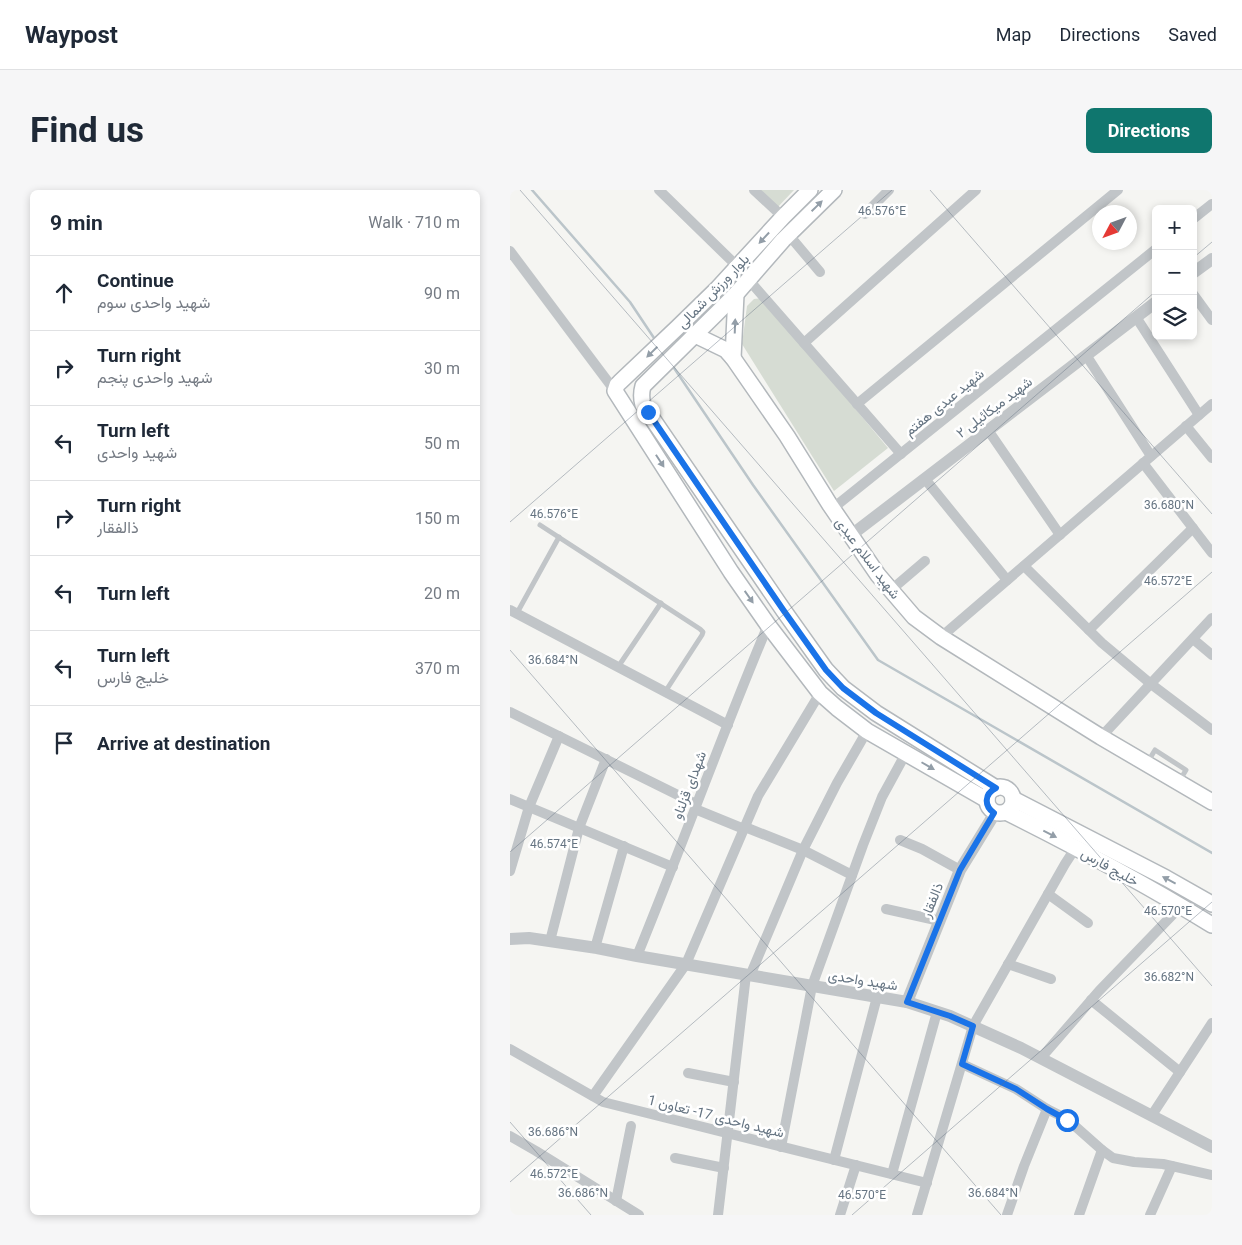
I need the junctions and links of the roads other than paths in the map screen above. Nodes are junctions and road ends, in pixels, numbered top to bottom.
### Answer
1 (660, 190) edge
2 (754, 190) edge
3 (810, 190) edge
4 (834, 190) edge
5 (888, 190) edge
6 (976, 190) edge
7 (1118, 190) edge
8 (1212, 204) edge
9 (865, 214) dead end
10 (1197, 216) edge
11 (783, 217) junction
12 (791, 231) junction
13 (1155, 250) edge
14 (510, 251) edge
15 (1212, 259) edge
16 (738, 267) junction
17 (1197, 270) edge
18 (820, 272) dead end
19 (748, 279) junction
20 (736, 294) junction
21 (1194, 295) edge
22 (1152, 305) edge
23 (1136, 317) junction
24 (1212, 320) edge
25 (694, 336) junction
26 (804, 343) junction
27 (1086, 355) junction
28 (733, 358) junction
29 (644, 386) joint
30 (615, 390) junction
31 (857, 404) junction
32 (1212, 404) edge
33 (1199, 415) junction
34 (656, 424) junction
35 (1186, 426) junction
36 (988, 430) junction
37 (642, 434) junction
38 (901, 454) junction
39 (1152, 456) junction
40 (1212, 458) edge
41 (1143, 463) junction
42 (924, 479) junction
43 (832, 509) junction
44 (540, 525) dead end
45 (1193, 528) junction
46 (1060, 535) junction
47 (850, 536) junction
48 (559, 537) junction
49 (1212, 553) edge
50 (925, 561) dead end
51 (1024, 566) junction
52 (1007, 580) junction
53 (890, 590) junction
54 (661, 603) junction
55 (513, 612) edge
56 (1212, 618) edge
57 (768, 625) junction
58 (1089, 630) junction
59 (941, 637) junction
60 (1193, 639) junction
61 (1212, 655) edge
62 (618, 667) junction
63 (1151, 684) junction
64 (665, 692) junction
65 (820, 693) junction
66 (510, 712) edge
67 (728, 725) junction
68 (1212, 730) edge
69 (868, 732) junction
70 (559, 736) junction
71 (1101, 737) junction
72 (906, 753) junction
73 (606, 760) junction
74 (510, 799) edge
75 (999, 802) junction
76 (1212, 802) edge
77 (695, 806) junction
78 (529, 807) junction
79 (579, 828) junction
80 (744, 828) junction
81 (900, 840) dead end
82 (624, 846) junction
83 (1076, 847) junction
84 (803, 850) junction
85 (673, 867) junction
86 (960, 870) junction
87 (510, 872) edge
88 (852, 874) junction
89 (1048, 894) junction
90 (1212, 904) edge
91 (1181, 906) junction
92 (886, 909) dead end
93 (940, 921) junction
94 (1088, 923) dead end
95 (1212, 925) edge
96 (510, 939) edge
97 (550, 941) junction
98 (595, 948) junction
99 (637, 956) junction
100 (686, 964) junction
101 (1008, 964) junction
102 (748, 975) junction
103 (1051, 979) dead end
104 (812, 986) junction
105 (877, 997) junction
106 (1091, 1000) junction
107 (907, 1002) junction
108 (937, 1012) junction
109 (1212, 1023) edge
110 (973, 1026) junction
111 (510, 1050) edge
112 (1041, 1058) junction
113 (962, 1064) junction
114 (688, 1072) dead end
115 (1180, 1072) junction
116 (734, 1082) junction
117 (593, 1096) junction
118 (1047, 1109) junction
119 (1152, 1115) junction
120 (631, 1126) dead end
121 (728, 1134) junction
122 (510, 1136) edge
123 (781, 1147) junction
124 (1212, 1147) edge
125 (1102, 1150) junction
126 (675, 1158) dead end
127 (834, 1160) junction
128 (856, 1165) junction
129 (1172, 1166) junction
130 (724, 1168) junction
131 (892, 1174) junction
132 (1212, 1175) edge
133 (927, 1183) junction
134 (616, 1200) junction
135 (920, 1214) edge
136 (640, 1215) edge
137 (718, 1215) edge
138 (840, 1215) edge
139 (1007, 1215) edge
140 (1079, 1215) edge
141 (1150, 1215) edge

1 - 16 street
2 - 11 street
3 - 11 main road, بلوار ورزش شمالی
12 -> 4 main road, بلوار ورزش شمالی
5 - 9 street
6 - 26 street
7 - 31 street
8 - 10 street
11 - 12 main road
11 -> 16 main road, بلوار ورزش شمالی
12 - 18 street
12 - 19 main road, بلوار ورزش شمالی
13 - 38 street, شهید عبدی هفتم
14 - 30 street
15 - 17 street
16 -> 30 main road, بلوار ورزش شمالی
19 - 20 main road, بلوار ورزش شمالی
19 - 26 street
20 - 25 main road, بلوار ورزش شمالی
28 -> 20 main road
21 - 24 street
22 - 23 street, شهید میکائیلی ۲
23 - 27 street, شهید میکائیلی ۲
23 - 33 street
25 - 28 main road, شهید اسلام عبدی
25 - 29 main road, بلوار ورزش شمالی
26 - 31 street
27 - 36 street, شهید میکائیلی ۲
27 - 39 street
28 - 43 main road, شهید اسلام عبدی
29 - 34 main road, خلیج فارس
30 - 37 main road
31 - 38 street
32 - 33 street
33 - 35 street
34 - 37 main road
34 - 75 main road, خلیج فارس
35 - 39 street
35 - 40 street
36 - 42 street, شهید میکائیلی ۲
36 - 46 street
37 -> 57 main road
38 - 43 street, شهید عبدی هفتم
39 - 41 street
41 - 45 street
41 - 46 street
42 - 47 street, شهید میکائیلی ۲
42 - 52 street
43 - 47 main road, شهید اسلام عبدی
44 - 48 lane
45 - 49 street
45 - 58 street
46 - 51 street
47 - 53 main road, شهید اسلام عبدی
48 - 54 lane
48 - 55 lane
50 - 53 street
51 - 52 street
51 - 58 street
52 - 59 street
53 - 59 main road, شهید اسلام عبدی
54 - 62 lane
54 - 64 lane
55 - 62 street
56 - 60 street
57 - 65 main road
57 - 67 street, شهدای قزلناو
58 - 63 street
59 - 71 main road, شهید اسلام عبدی
60 - 61 street
60 - 63 street
62 - 64 street
63 - 68 street
63 - 71 street
64 - 67 street
65 - 69 main road
65 - 80 street
66 - 70 street
67 - 77 street, شهدای قزلناو
69 - 72 main road
69 - 84 street
70 - 73 street
70 - 78 street
71 - 76 main road, شهید اسلام عبدی
72 -> 75 main road
72 - 88 street
73 - 77 street
73 - 79 street
74 - 78 street
75 -> 83 main road, خلیج فارس
75 - 86 street, ذالفقار
90 -> 75 main road, خلیج فارس
77 - 80 street
77 - 85 street, شهدای قزلناو
78 - 79 street
78 - 87 street
79 - 82 street
79 - 97 street
80 - 84 street
80 - 100 street
81 - 86 street
82 - 85 street
82 - 98 street
83 - 89 street
83 - 91 main road, خلیج فارس
84 - 88 street
84 - 102 street
85 - 99 street, شهدای قزلناو
86 - 93 street, ذالفقار
88 - 104 street
89 - 94 street
89 - 101 street
91 - 95 main road, خلیج فارس
91 - 106 street
92 - 93 street
93 - 107 street, ذالفقار
96 - 97 street, شهید واحدی
97 - 98 street, شهید واحدی
98 - 99 street, شهید واحدی
99 - 100 street, شهید واحدی
100 - 102 street, شهید واحدی
100 - 117 street
101 - 103 street
101 - 110 street
102 - 104 street, شهید واحدی
102 - 116 street
104 - 105 street, شهید واحدی
104 - 123 street
105 - 107 street, شهید واحدی
105 - 127 street
106 - 112 street
106 - 115 street
107 - 108 street, شهید واحدی
108 - 110 street, شهید واحدی
108 - 131 street
109 - 115 street
110 - 112 street, شهید واحدی
110 - 113 street
111 - 117 street, شهید واحدی 17- تعاون 1
112 - 119 street, شهید واحدی
113 - 118 street
113 - 133 street
114 - 116 street
115 - 119 street
116 - 121 street
117 - 121 street, شهید واحدی 17- تعاون 1
118 - 125 street
118 - 139 street
119 - 124 street, شهید واحدی
120 - 134 street
121 - 123 street, شهید واحدی 17- تعاون 1
121 - 130 street
122 - 134 street
123 - 127 street, شهید واحدی 17- تعاون 1
125 - 129 street
125 - 140 street
126 - 130 street
127 - 128 street, شهید واحدی 17- تعاون 1
128 - 131 street, شهید واحدی 17- تعاون 1
128 - 138 street
129 - 132 street
129 - 141 street
130 - 137 street
131 - 133 street, شهید واحدی 17- تعاون 1
133 - 135 street
134 - 136 street

